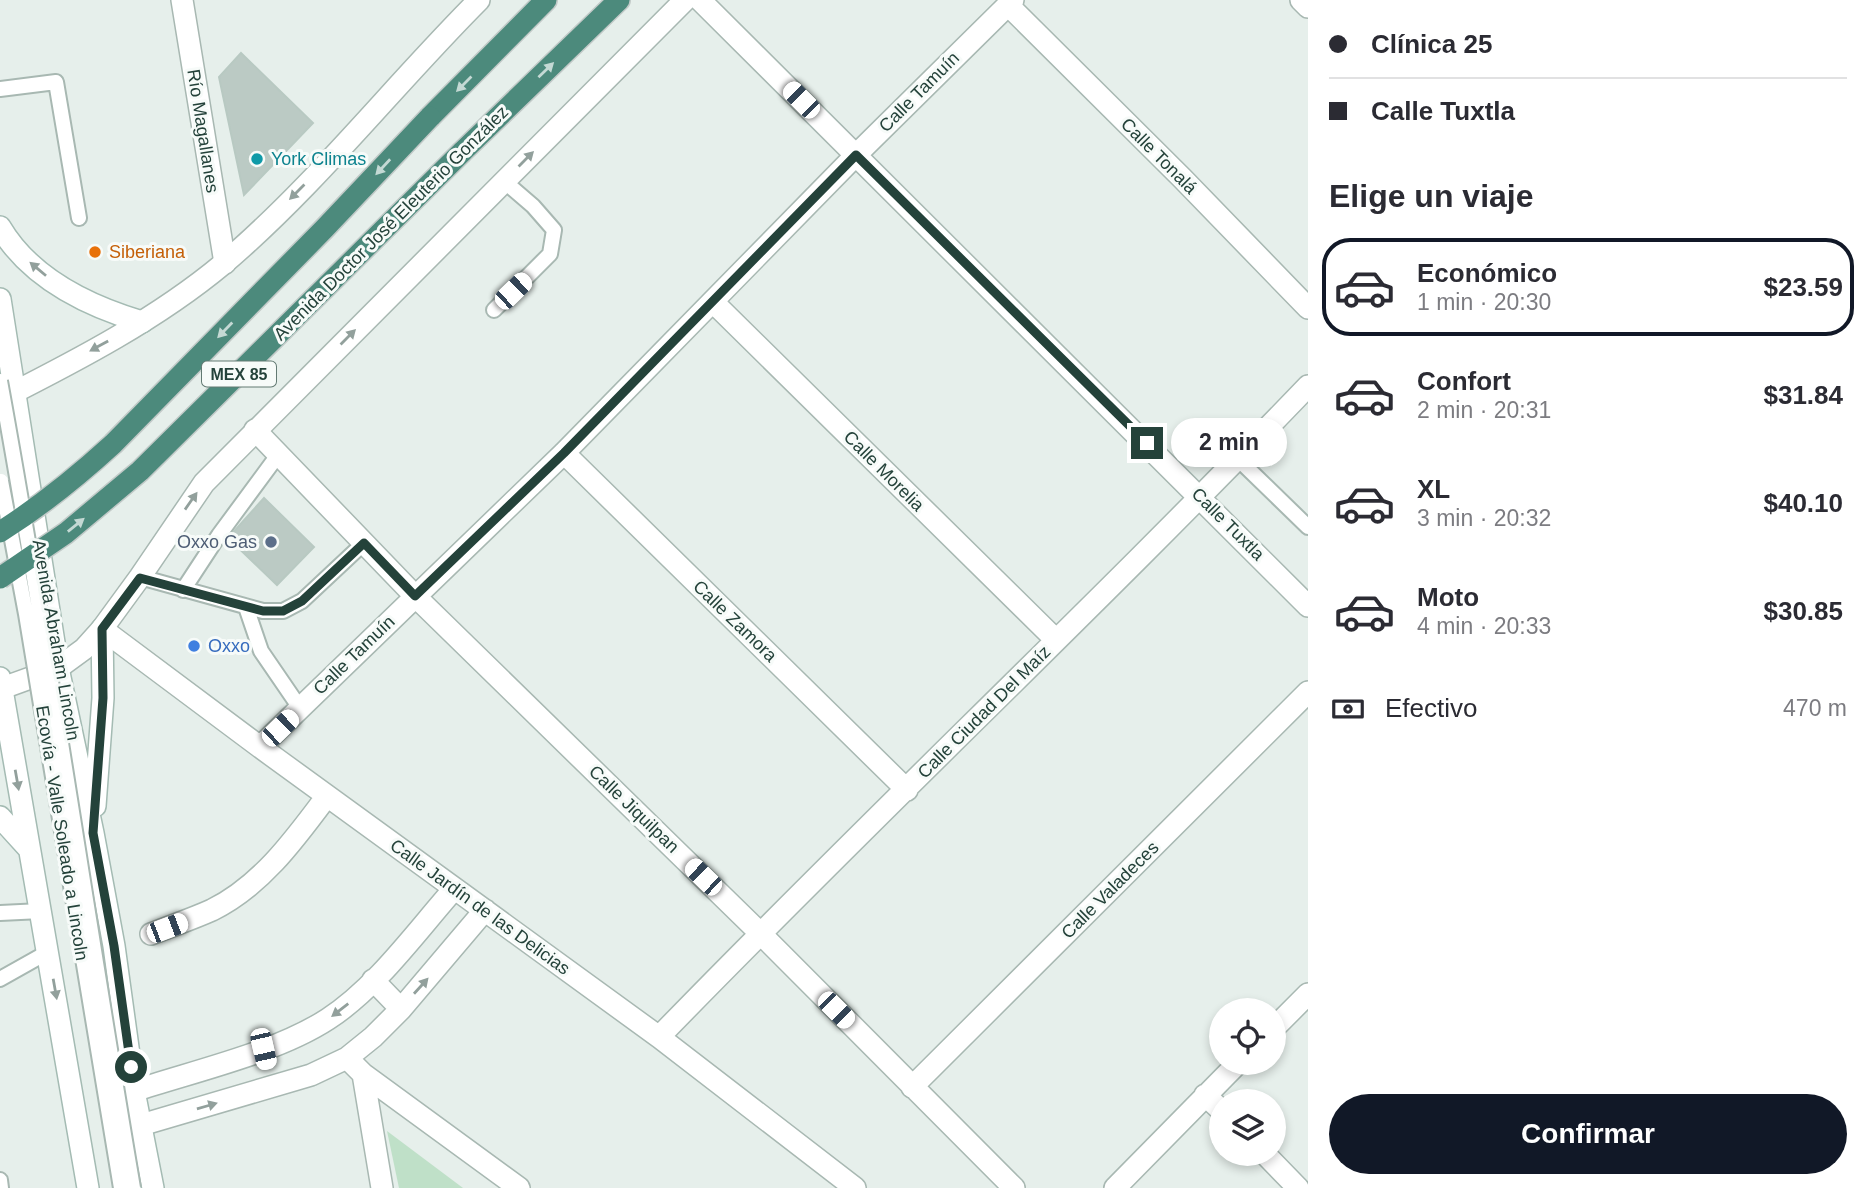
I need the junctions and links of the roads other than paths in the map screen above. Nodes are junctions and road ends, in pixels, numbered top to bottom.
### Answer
1 (182, 0) edge
2 (479, 0) edge
3 (546, 0) edge
4 (619, 0) edge
5 (685, 0) edge
6 (700, 0) edge
7 (1301, 0) edge
8 (1011, 3) edge
9 (1308, 7) edge
10 (0, 89) edge
11 (856, 155) junction
12 (504, 181) junction
13 (79, 218) dead end
14 (0, 228) edge
15 (225, 263) junction
16 (0, 299) edge
17 (713, 302) junction
18 (1308, 308) edge
19 (494, 310) dead end
20 (142, 322) junction
21 (1308, 386) edge
22 (5, 391) edge
23 (255, 430) junction
24 (564, 453) junction
25 (278, 455) junction
26 (1238, 459) junction
27 (0, 478) edge
28 (1201, 497) junction
29 (1308, 527) edge
30 (0, 532) edge
31 (364, 543) junction
32 (0, 578) edge
33 (140, 578) junction
34 (183, 590) junction
35 (415, 596) junction
36 (1308, 606) edge
37 (246, 607) junction
38 (102, 629) junction
39 (1056, 639) junction
40 (58, 668) junction
41 (1, 685) edge
42 (1308, 692) edge
43 (300, 708) junction
44 (260, 747) junction
45 (907, 790) junction
46 (327, 796) junction
47 (0, 817) edge
48 (93, 833) junction
49 (29, 849) junction
50 (454, 889) junction
51 (485, 910) junction
52 (41, 911) junction
53 (0, 913) edge
54 (760, 933) junction
55 (151, 934) dead end
56 (48, 952) junction
57 (0, 979) edge
58 (373, 980) junction
59 (1308, 994) edge
60 (401, 1009) junction
61 (1286, 1016) edge
62 (659, 1037) junction
63 (263, 1049) junction
64 (347, 1058) junction
65 (363, 1074) junction
66 (1226, 1075) edge
67 (272, 1087) junction
68 (912, 1087) junction
69 (134, 1091) junction
70 (1205, 1095) junction
71 (1209, 1099) edge
72 (141, 1125) junction
73 (1277, 1166) edge
74 (0, 1180) edge
75 (1, 1188) edge
76 (88, 1188) edge
77 (121, 1188) edge
78 (133, 1188) edge
79 (153, 1188) edge
80 (382, 1188) edge
81 (519, 1188) edge
82 (855, 1188) edge
83 (1014, 1188) edge
84 (1115, 1188) edge
85 (1298, 1188) edge

1 - 15 street, Río Magallanes
2 -> 15 street
3 -> 30 highway, MEX 85, bridge
32 -> 4 highway, Avenida Doctor José Eleuterio González / MEX 85, bridge
12 -> 5 street
6 - 11 street, Calle Tuxtla
7 - 9 street
8 - 11 street, Calle Tamuín
8 - 18 street, Calle Tonalá
10 - 13 lane
11 - 17 street, Calle Tamuín
11 - 28 street, Calle Tuxtla
12 - 19 lane
23 -> 12 street
20 -> 14 street
15 - 20 street
16 - 22 street, Avenida Abraham Lincoln
17 - 24 street, Calle Tamuín
17 - 39 street, Calle Morelia
20 -> 22 street
21 - 26 street, Calle Ciudad Del Maíz
22 - 40 street, Avenida Abraham Lincoln
22 - 78 lane, bridge
23 - 25 street, Calle Jiquilpan
33 -> 23 street
24 - 35 street, Calle Tamuín
24 - 45 street, Calle Zamora
25 - 31 street, Calle Jiquilpan
25 - 34 lane
26 - 28 street, Calle Ciudad Del Maíz
26 - 29 lane
27 - 77 lane, Ecovía - Valle Soleado a Lincoln, bridge
28 - 36 street, Calle Tuxtla
28 - 39 street, Calle Ciudad Del Maíz
31 - 35 street, Calle Jiquilpan
31 - 37 lane
33 - 34 lane
33 - 38 street
34 - 37 lane
35 - 43 street, Calle Tamuín
35 - 54 street, Calle Jiquilpan
37 - 43 lane
38 - 40 street
38 - 44 street, Calle Jardín de las Delicias
38 - 48 street
39 - 45 street, Calle Ciudad Del Maíz
40 - 41 street
40 - 48 street, Avenida Abraham Lincoln
41 -> 49 street
42 - 68 street, Calle Valadeces
43 - 44 street, Calle Tamuín
44 - 46 street, Calle Jardín de las Delicias
45 - 54 street, Calle Ciudad Del Maíz
46 - 50 street, Calle Jardín de las Delicias
46 - 55 street
47 - 49 street
48 - 69 street, Avenida Abraham Lincoln
49 - 52 street
50 - 51 street, Calle Jardín de las Delicias
50 - 58 street
60 -> 51 street
51 - 62 street, Calle Jardín de las Delicias
52 - 53 lane
52 - 56 street
54 - 62 street, Calle Ciudad Del Maíz
54 - 68 street, Calle Jiquilpan
56 - 57 lane
56 -> 76 street
58 - 60 street
58 -> 63 street
59 - 61 street
60 - 64 street
62 - 82 street, Calle Jardín de las Delicias
63 - 67 street
63 - 69 street
64 - 65 street
64 - 67 street
65 - 80 street
65 - 81 street
66 - 70 street
72 -> 67 street
68 - 83 street, Calle Jiquilpan
69 - 72 street, Avenida Abraham Lincoln
70 - 71 street
70 - 84 street
72 - 79 street, Avenida Abraham Lincoln
73 - 85 street
74 - 75 lane

